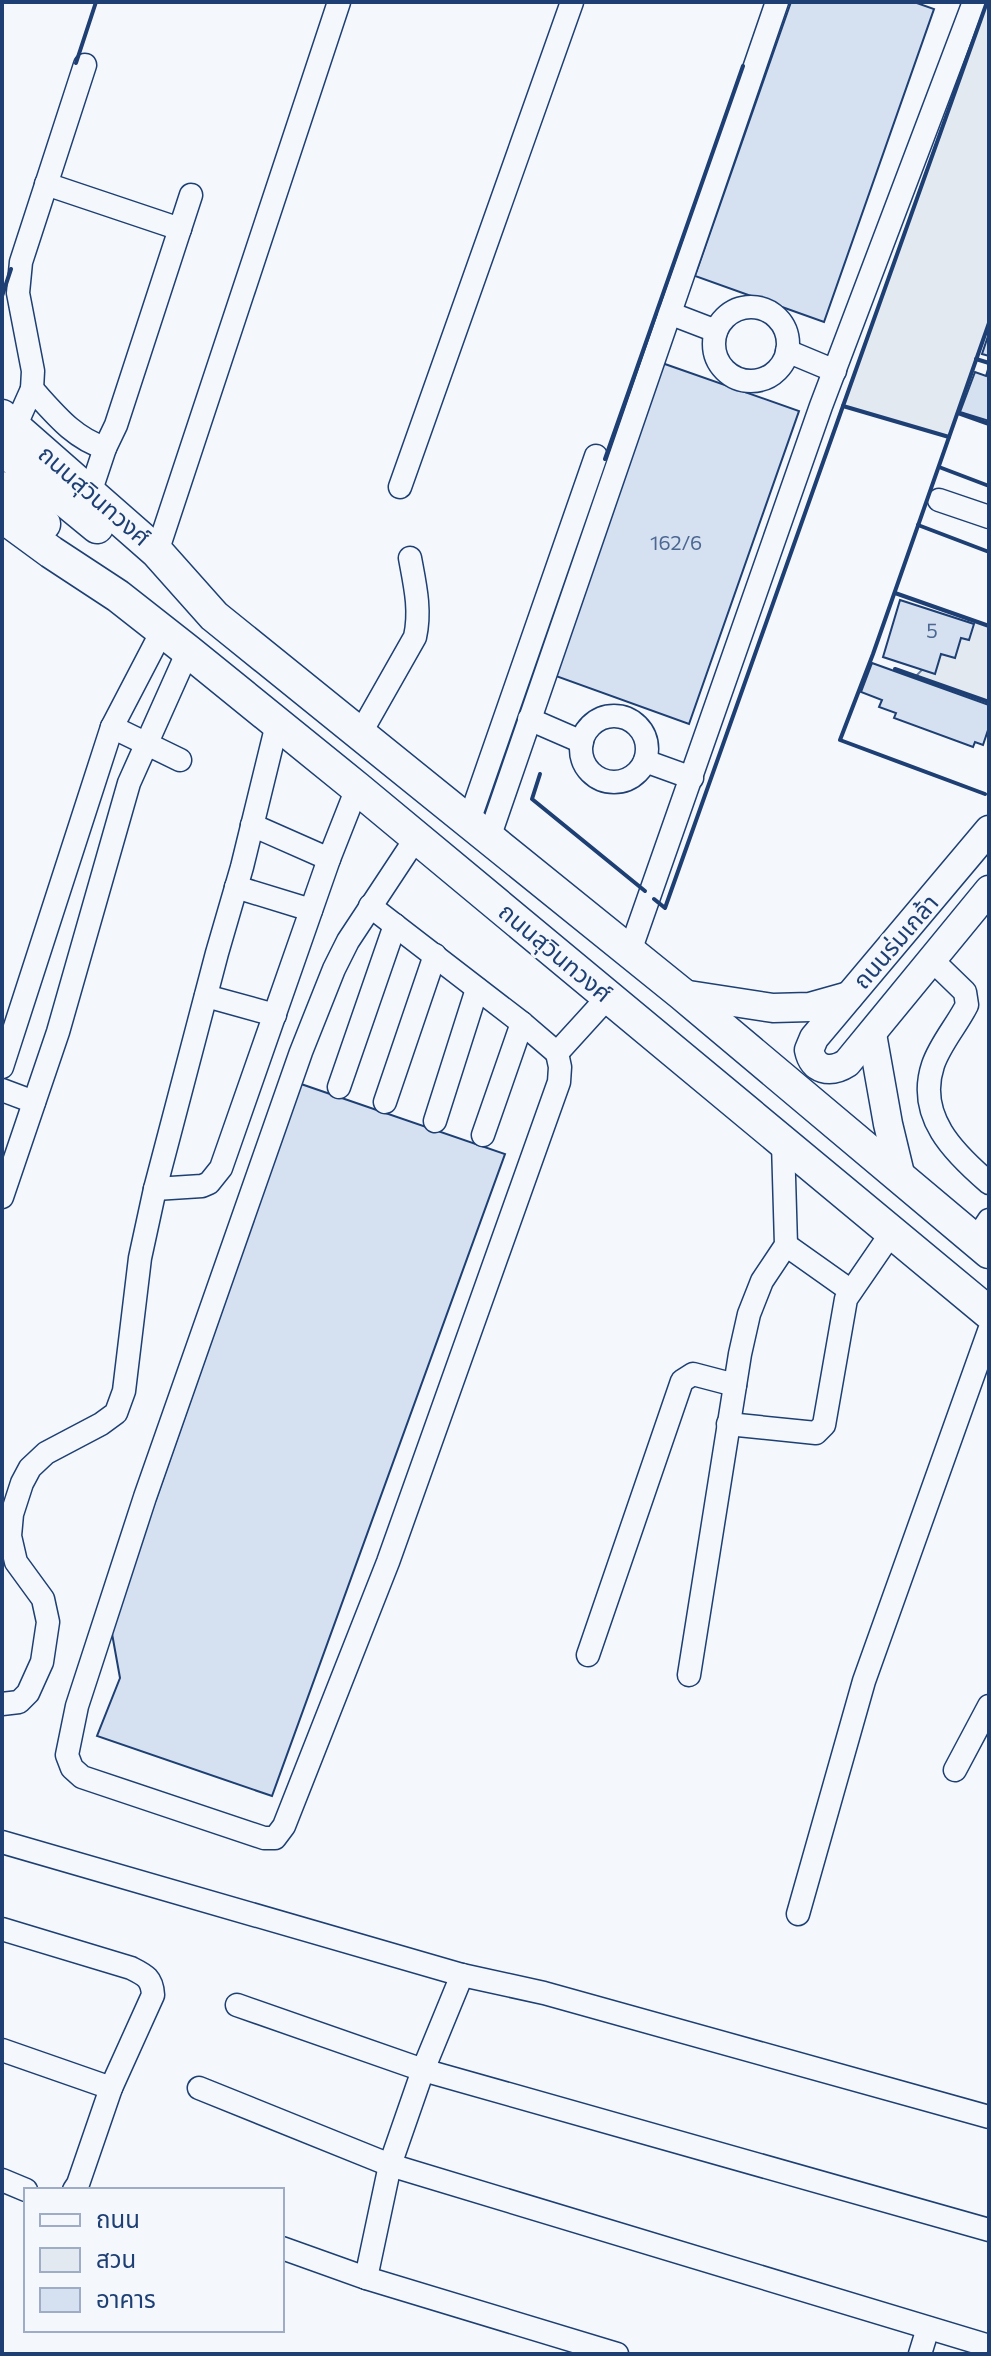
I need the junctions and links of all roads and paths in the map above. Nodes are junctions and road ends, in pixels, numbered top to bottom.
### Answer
1 (339, 2) edge
2 (572, 2) edge
3 (777, 2) edge
4 (974, 2) edge
5 (85, 65) dead end
6 (46, 184) junction
7 (191, 195) dead end
8 (180, 229) junction
9 (669, 313) junction
10 (716, 331) junction
11 (787, 351) junction
12 (835, 371) junction
13 (32, 389) junction
14 (7, 448) edge
15 (105, 448) junction
16 (596, 456) dead end
17 (400, 487) dead end
18 (90, 493) junction
19 (939, 500) dead end
20 (2, 516) edge
21 (989, 517) edge
22 (157, 552) junction
23 (410, 558) dead end
24 (118, 596) junction
25 (214, 616) junction
26 (162, 631) junction
27 (188, 651) junction
28 (529, 719) junction
29 (277, 724) junction
30 (112, 727) junction
31 (360, 734) junction
32 (582, 742) junction
33 (145, 745) junction
34 (180, 760) dead end
35 (645, 761) junction
36 (692, 778) junction
37 (357, 788) junction
38 (252, 825) junction
39 (479, 830) junction
40 (989, 830) edge
41 (416, 838) junction
42 (329, 859) junction
43 (236, 887) junction
44 (989, 890) edge
45 (370, 906) junction
46 (311, 910) junction
47 (395, 925) junction
48 (629, 954) junction
49 (435, 955) junction
50 (932, 960) junction
51 (477, 989) junction
52 (682, 994) junction
53 (206, 996) junction
54 (849, 996) junction
55 (608, 997) junction
56 (275, 1015) junction
57 (522, 1023) junction
58 (872, 1034) junction
59 (557, 1053) junction
60 (2, 1067) edge
61 (339, 1087) dead end
62 (2, 1090) edge
63 (34, 1102) junction
64 (385, 1102) dead end
65 (435, 1121) dead end
66 (483, 1135) dead end
67 (783, 1143) junction
68 (901, 1178) junction
69 (989, 1183) edge
70 (155, 1189) junction
71 (2, 1197) edge
72 (892, 1232) junction
73 (984, 1237) edge
74 (786, 1245) junction
75 (851, 1291) junction
76 (989, 1313) edge
77 (989, 1331) edge
78 (735, 1385) junction
79 (728, 1424) junction
80 (588, 1655) dead end
81 (689, 1675) dead end
82 (2, 1704) edge
83 (989, 1706) edge
84 (955, 1770) dead end
85 (2, 1842) edge
86 (798, 1914) dead end
87 (2, 1929) edge
88 (462, 1975) junction
89 (237, 2005) dead end
90 (2, 2050) edge
91 (423, 2070) junction
92 (111, 2088) junction
93 (199, 2088) dead end
94 (989, 2117) edge
95 (390, 2165) junction
96 (2, 2180) edge
97 (75, 2188) edge
98 (24, 2189) edge
99 (989, 2230) edge
100 (284, 2249) edge
101 (366, 2278) junction
102 (928, 2328) junction
103 (989, 2346) edge
104 (606, 2352) edge
105 (920, 2354) edge

1 - 22 street
2 - 17 street
3 - 9 street
4 - 12 street
5 - 6 street
6 - 8 street
6 - 13 street
7 - 8 street
8 - 15 street
9 - 10 street
9 - 28 street
10 - 11 street
10 - 11 street
11 - 12 street
12 - 36 street
13 - 14 street
13 - 15 street
14 - 18 highway, ถนนสุวินทวงศ์
14 - 24 highway, ถนนสุวินทวงศ์
14 - 25 highway, ถนนสุวินทวงศ์
15 - 18 street
16 - 39 street
18 - 22 highway, ถนนสุวินทวงศ์
19 - 21 street
20 - 24 highway, ถนนสุวินทวงศ์
22 - 25 highway, ถนนสุวินทวงศ์
23 - 31 street
24 - 26 highway, ถนนสุวินทวงศ์
25 - 31 highway, ถนนสุวินทวงศ์
26 - 27 highway, ถนนสุวินทวงศ์
26 - 30 street
27 - 29 highway, ถนนสุวินทวงศ์
27 - 33 street
28 - 32 street
28 - 39 street
29 - 37 highway, ถนนสุวินทวงศ์
29 - 38 street
30 - 33 street
30 - 60 street
31 - 39 highway, ถนนสุวินทวงศ์
32 - 35 street
32 - 35 street
33 - 34 street
33 - 63 street
35 - 36 street
36 - 48 street
37 - 41 highway, ถนนสุวินทวงศ์
37 - 42 street
38 - 42 street
38 - 43 street
39 - 48 highway, ถนนสุวินทวงศ์
40 - 54 main road, ถนนร่มเกล้า
41 - 45 street
41 - 55 highway, ถนนสุวินทวงศ์
42 - 46 street
43 - 46 street
43 - 53 street
44 - 50 main road, ถนนร่มเกล้า
45 - 47 street
45 - 59 street
46 - 56 street
47 - 49 street
47 - 61 street
48 - 52 highway, ถนนสุวินทวงศ์
49 - 51 street
49 - 64 street
50 - 58 main road, ถนนร่มเกล้า
50 - 69 street
51 - 57 street
51 - 65 street
52 - 54 main road, ถนนร่มเกล้า
52 - 68 highway, ถนนสุวินทวงศ์
53 - 56 street
53 - 70 street
54 - 58 main road, ถนนร่มเกล้า
55 - 59 street
55 - 67 highway, ถนนสุวินทวงศ์
56 - 70 street
57 - 59 street
57 - 66 street
58 - 68 main road
62 - 63 street
63 - 71 street
67 - 72 highway, ถนนสุวินทวงศ์
67 - 74 street
68 - 73 highway, ถนนสุวินทวงศ์
70 - 82 street
72 - 75 street
72 - 76 highway, ถนนสุวินทวงศ์
74 - 75 street
74 - 78 street
75 - 79 street
77 - 86 street
78 - 79 street
78 - 80 street
79 - 81 street
83 - 84 street
85 - 88 street
87 - 92 street
88 - 91 street
88 - 94 street
89 - 91 street
90 - 92 street
91 - 95 street
91 - 99 street
92 - 97 street
93 - 95 street
95 - 101 street
95 - 102 street
96 - 98 street
100 - 101 street
101 - 104 street
102 - 103 street
102 - 105 street

